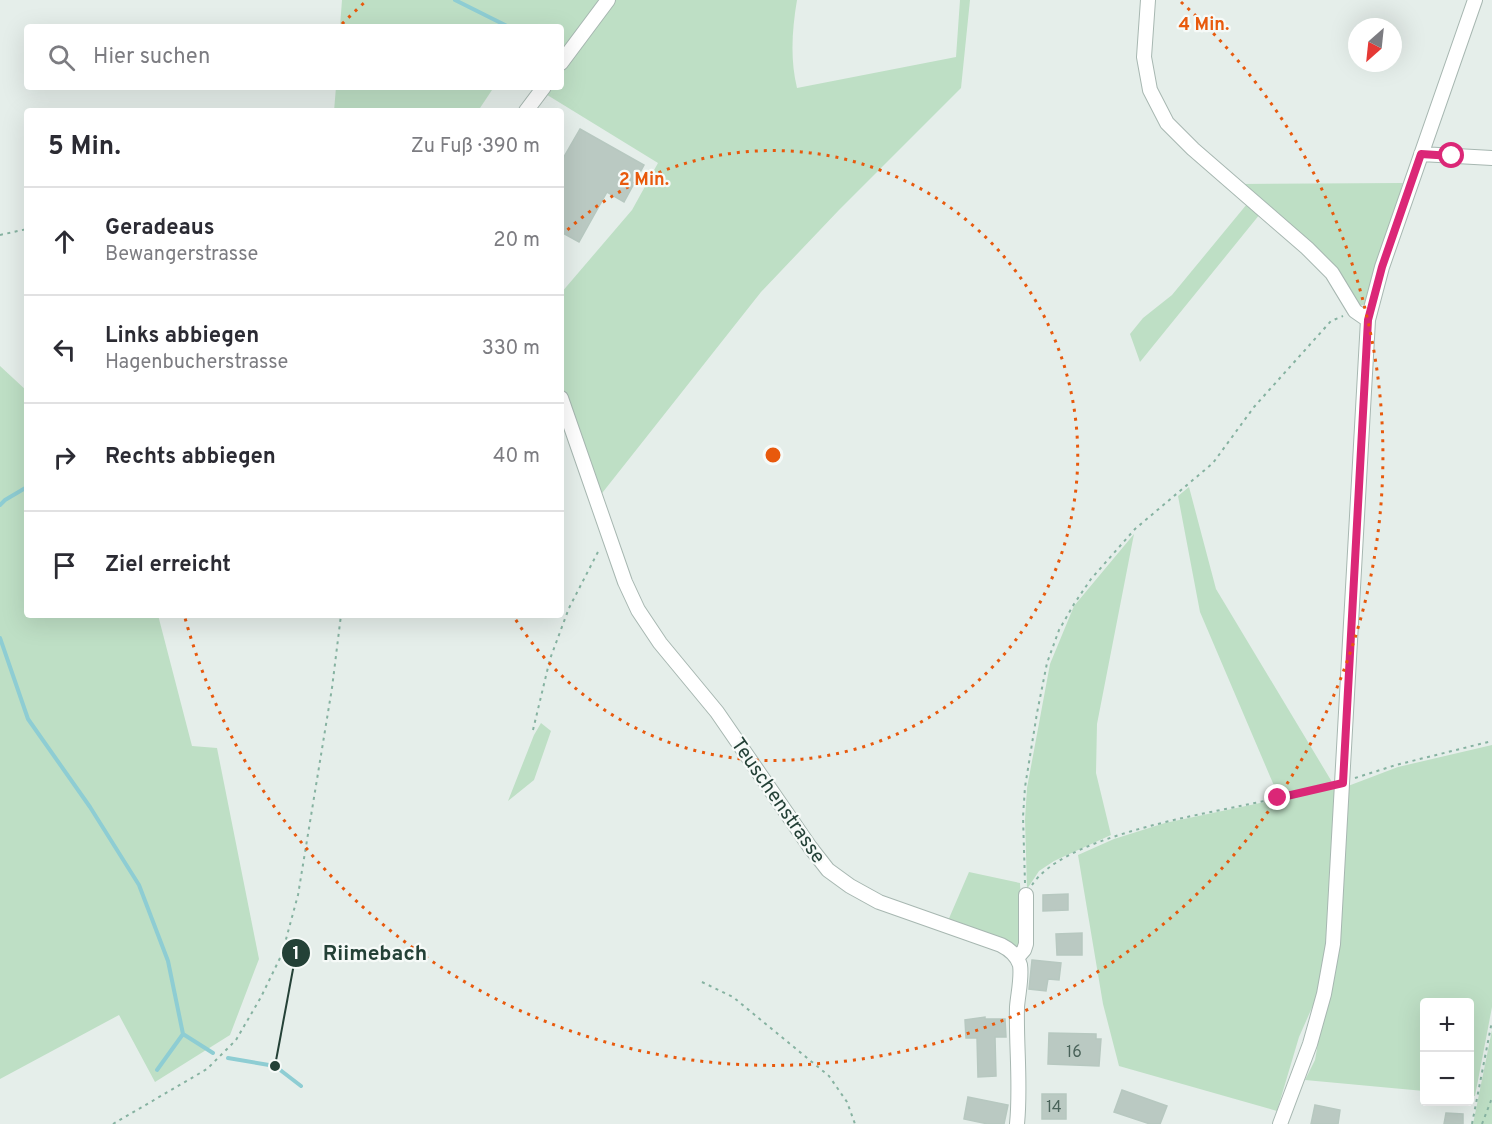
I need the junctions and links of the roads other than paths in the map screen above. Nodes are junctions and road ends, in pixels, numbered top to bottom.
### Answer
1 (608, 0) edge
2 (1148, 0) edge
3 (1475, 0) edge
4 (564, 59) edge
5 (542, 90) edge
6 (528, 108) edge
7 (1421, 154) junction
8 (1492, 158) edge
9 (1368, 320) junction
10 (564, 407) edge
11 (1026, 895) road end
12 (1017, 958) junction
13 (1017, 1124) edge
14 (1280, 1124) edge

1 - 4 street
2 - 9 street
3 - 7 street
5 - 6 street
7 - 8 street
7 - 9 street
9 - 14 street
10 - 12 street, Teuschenstrasse
11 - 12 street
12 - 13 street

